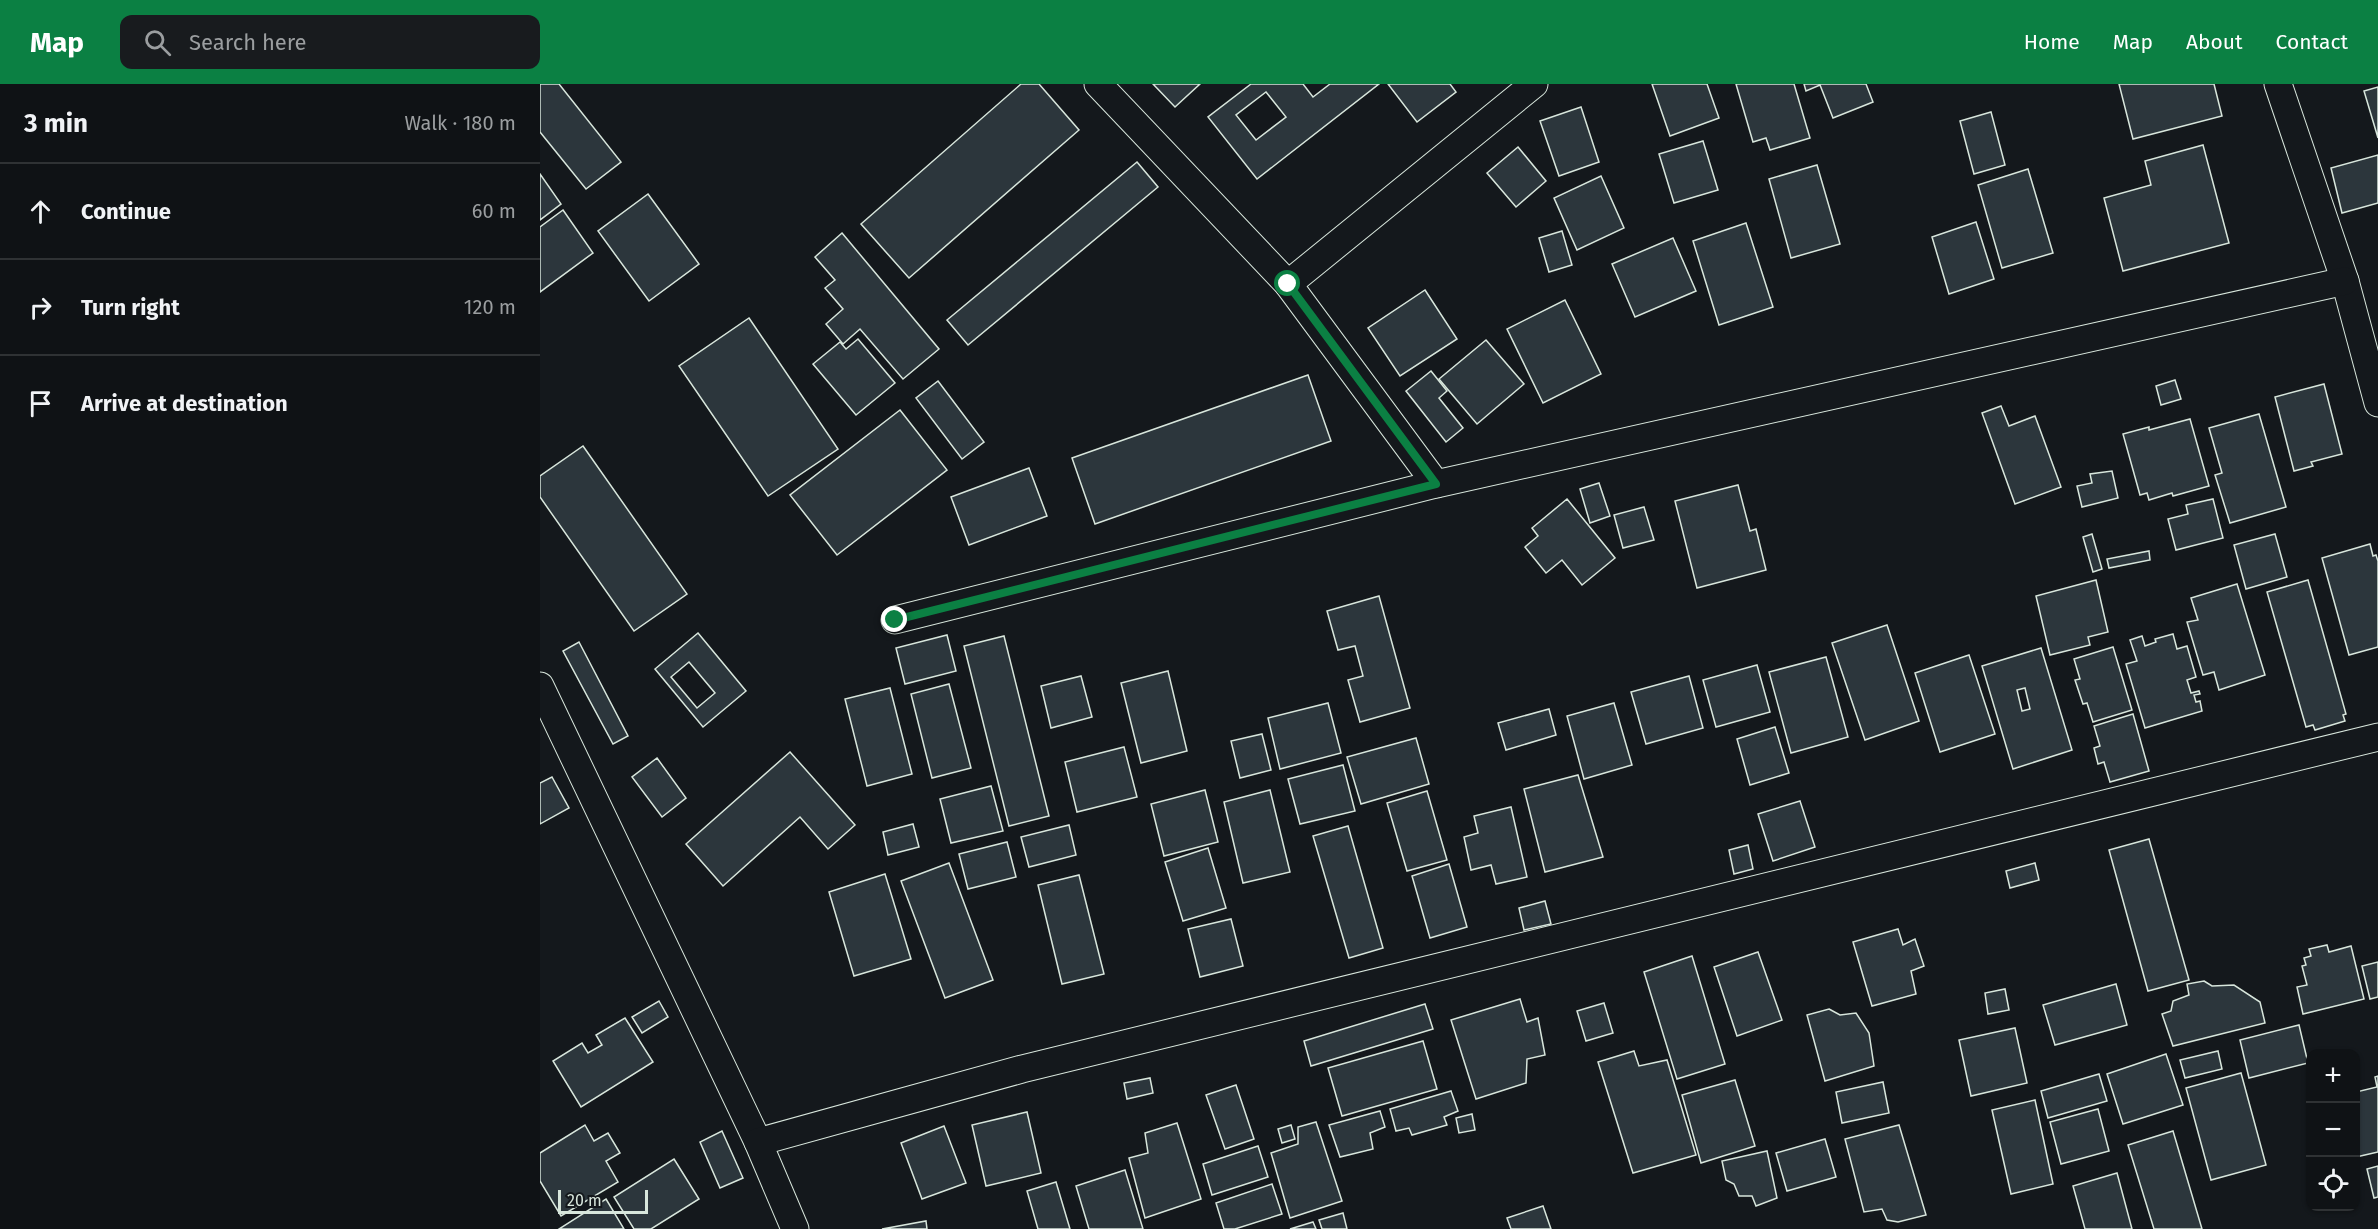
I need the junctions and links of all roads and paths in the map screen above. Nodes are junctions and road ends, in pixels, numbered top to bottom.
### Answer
1 (1098, 84) edge
2 (1534, 84) edge
3 (2278, 84) edge
4 (2345, 281) junction
5 (1288, 284) junction
6 (2378, 403) edge
7 (1436, 484) junction
8 (895, 620) dead end
9 (540, 686) edge
10 (2378, 737) edge
11 (758, 1142) junction
12 (795, 1229) edge

1 - 5 street
2 - 5 street
3 - 4 street
4 - 6 street
4 - 7 street
5 - 7 street
7 - 8 street
9 - 11 street
10 - 11 street
11 - 12 street

